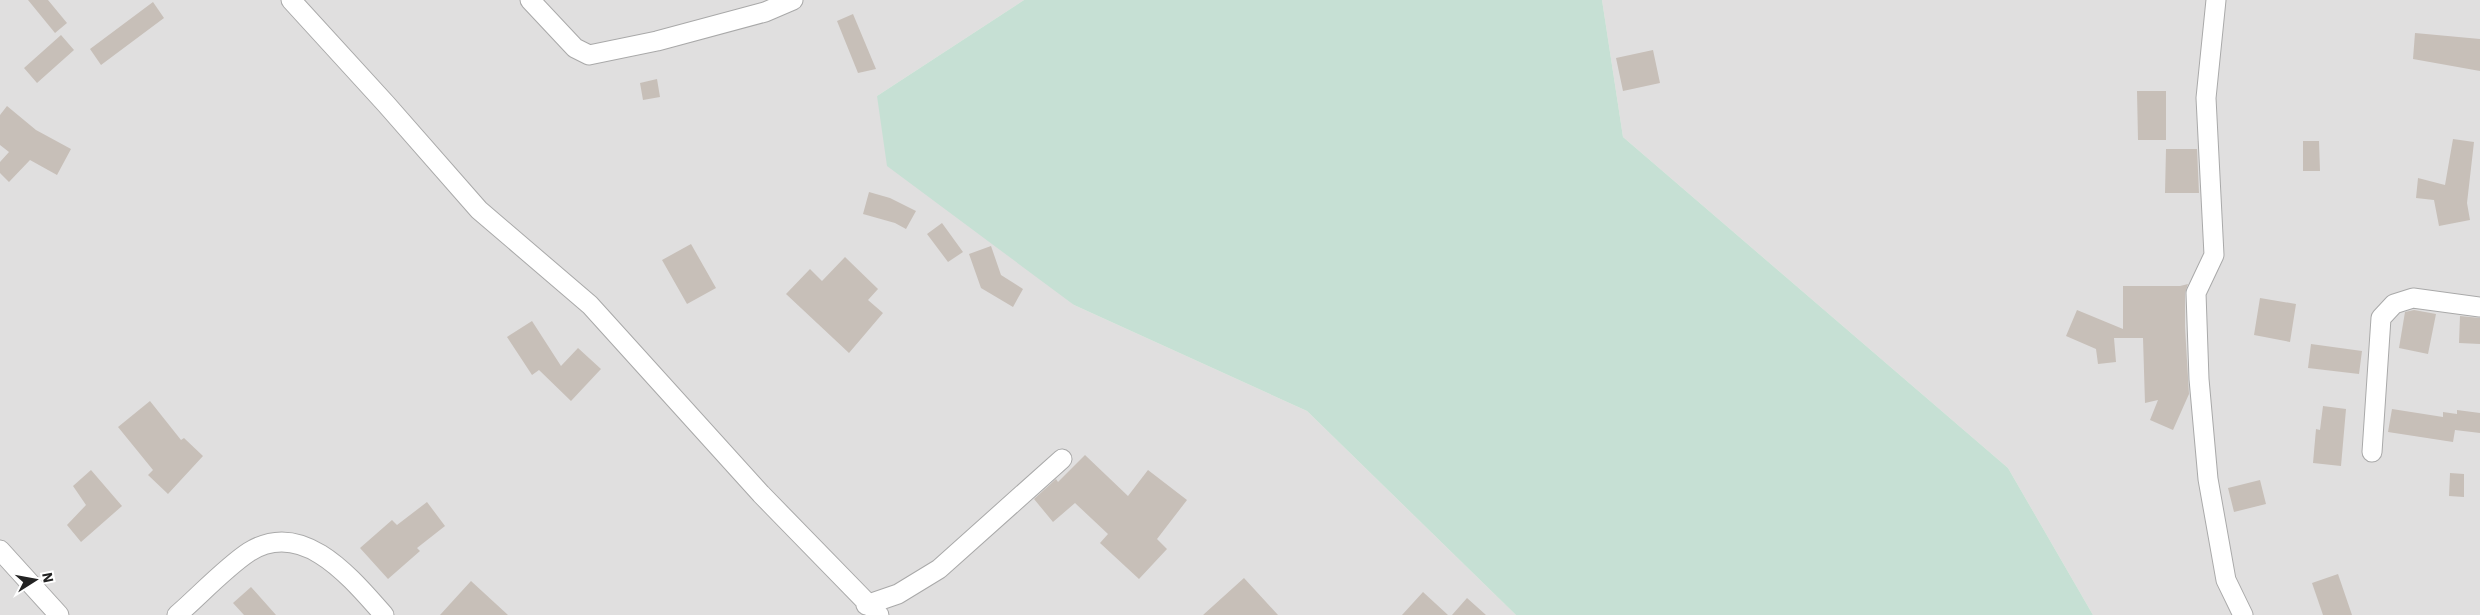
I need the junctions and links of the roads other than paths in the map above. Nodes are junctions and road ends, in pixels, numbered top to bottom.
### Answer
1 (291, 0) edge
2 (530, 0) edge
3 (793, 0) edge
4 (2216, 0) edge
5 (2480, 307) edge
6 (2372, 452) dead end
7 (1062, 459) dead end
8 (0, 550) edge
9 (873, 610) edge
10 (59, 615) edge
11 (177, 615) edge
12 (384, 615) edge
13 (2243, 615) edge

1 - 9 street
2 - 3 street
4 - 13 street
5 - 6 street
7 - 9 street
8 - 10 street
11 - 12 street

